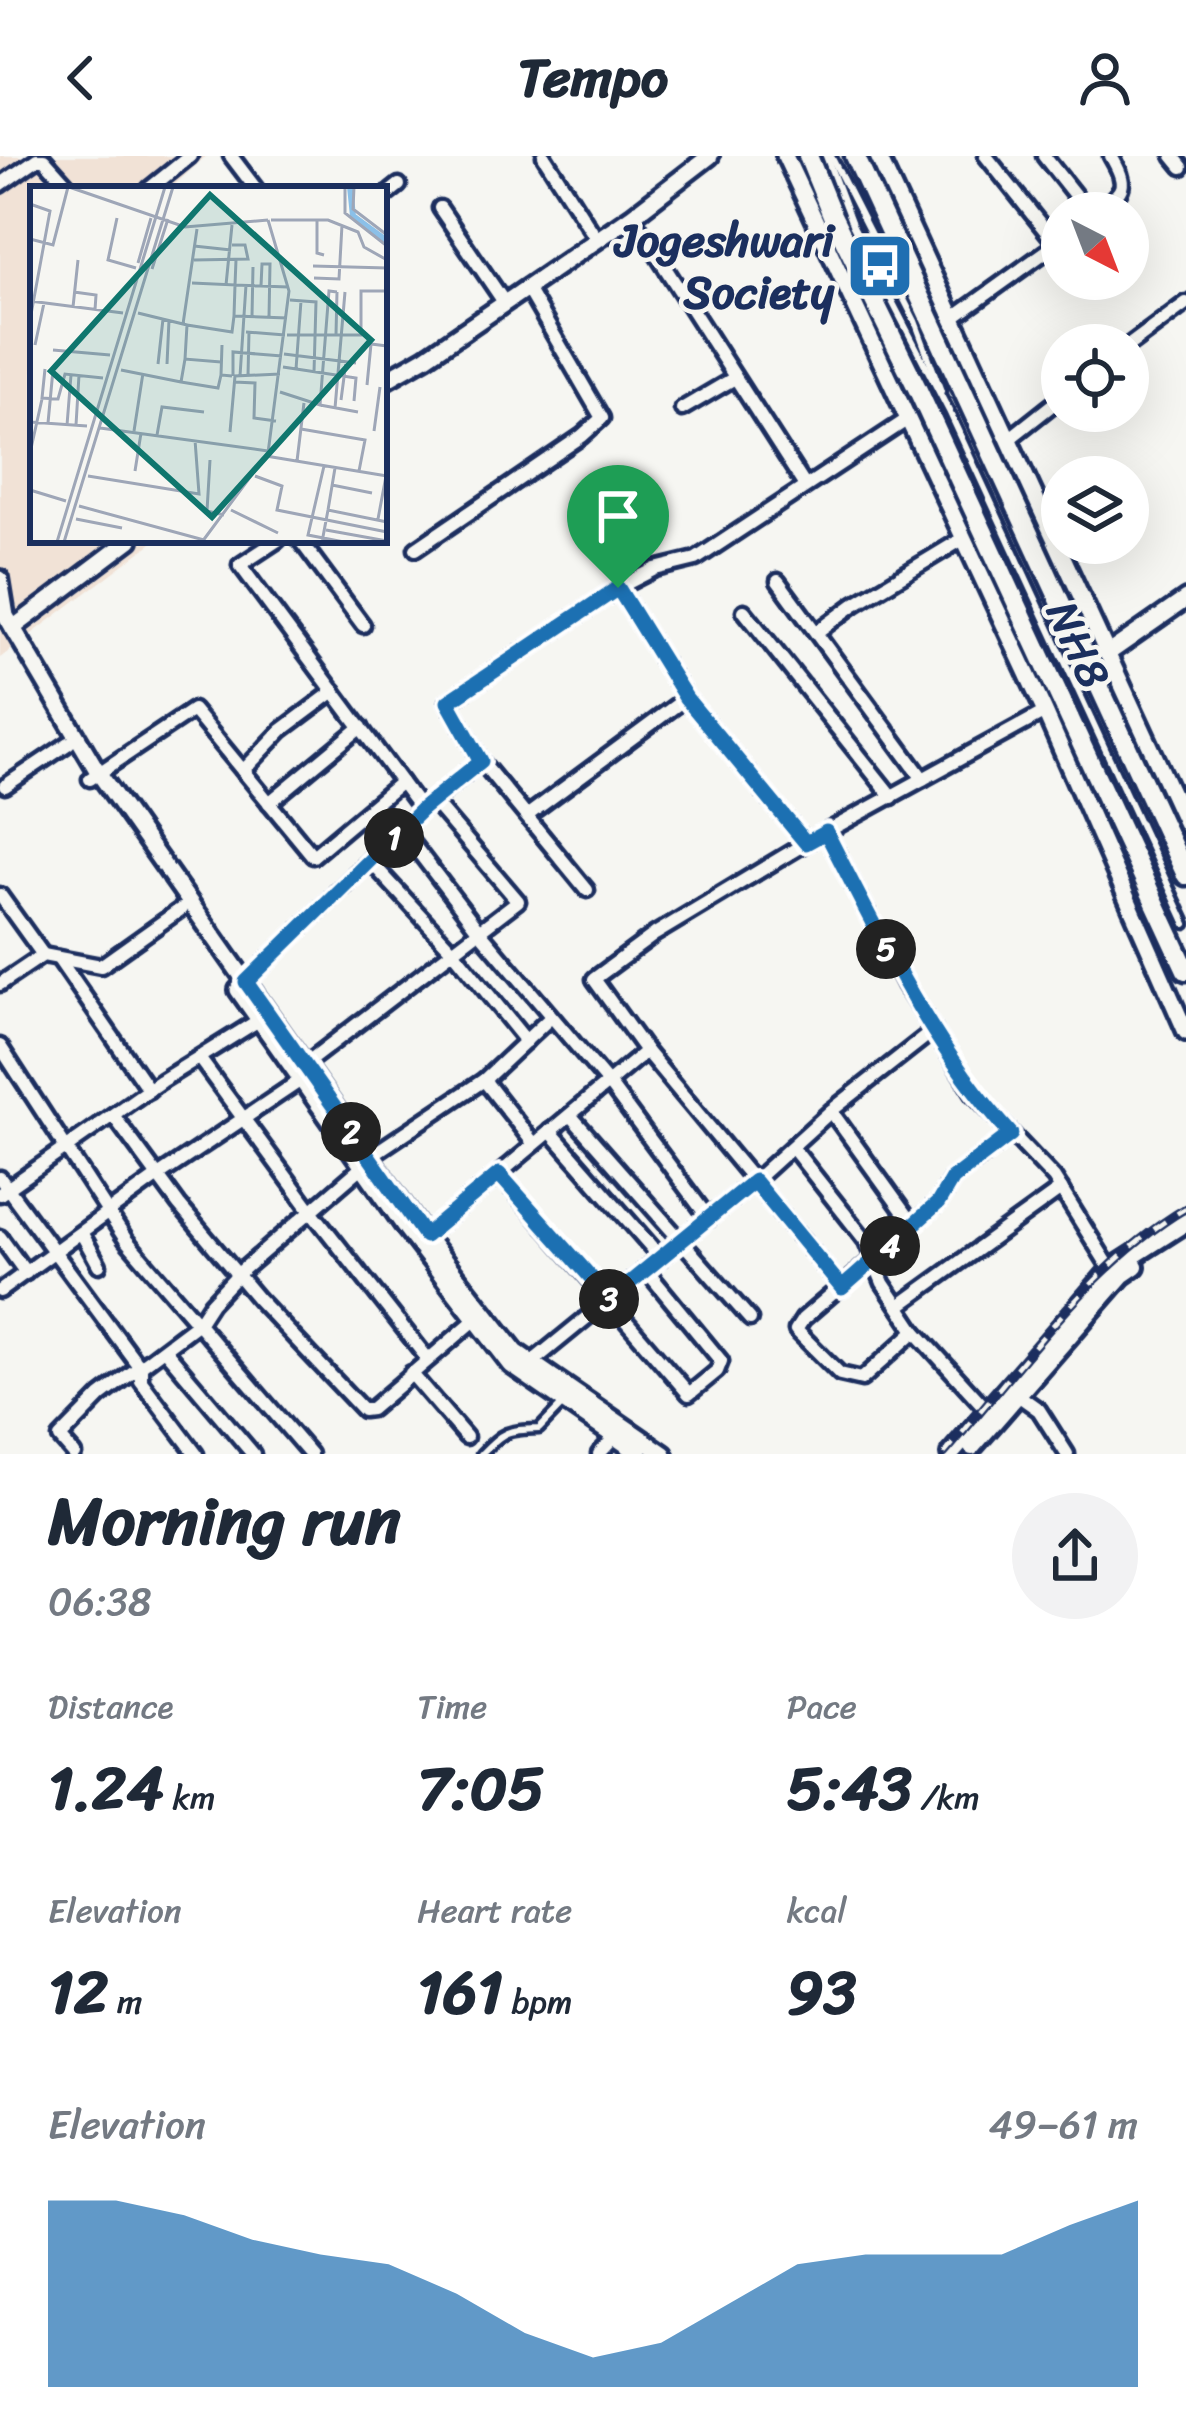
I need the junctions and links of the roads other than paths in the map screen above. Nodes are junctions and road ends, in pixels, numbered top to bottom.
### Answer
1 (190, 156) edge
2 (231, 156) edge
3 (544, 156) edge
4 (710, 156) edge
5 (785, 156) edge
6 (808, 156) edge
7 (828, 156) edge
8 (855, 156) edge
9 (878, 156) edge
10 (986, 156) edge
11 (1045, 156) edge
12 (1111, 156) edge
13 (0, 185) edge
14 (399, 185) dead end
15 (68, 186) edge
16 (153, 186) edge
17 (254, 186) edge
18 (1075, 192) edge
19 (1120, 192) edge
20 (387, 195) edge
21 (440, 208) dead end
22 (632, 216) junction
23 (1041, 222) edge
24 (596, 238) junction
25 (1041, 256) edge
26 (526, 286) junction
27 (504, 302) junction
28 (1186, 303) edge
29 (952, 319) junction
30 (1149, 330) edge
31 (387, 379) edge
32 (733, 379) junction
33 (682, 409) dead end
34 (949, 411) junction
35 (1041, 414) edge
36 (908, 419) junction
37 (1009, 439) junction
38 (805, 486) junction
39 (964, 538) junction
40 (126, 543) edge
41 (274, 543) edge
42 (302, 543) edge
43 (416, 548) dead end
44 (0, 579) edge
45 (778, 581) dead end
46 (618, 588) junction
47 (1186, 599) edge
48 (2, 600) edge
49 (744, 611) dead end
50 (363, 625) dead end
51 (6, 626) edge
52 (817, 632) junction
53 (1107, 654) junction
54 (334, 691) junction
55 (686, 698) junction
56 (1045, 712) junction
57 (361, 727) junction
58 (69, 743) junction
59 (481, 761) junction
60 (243, 771) junction
61 (94, 776) junction
62 (923, 779) junction
63 (401, 782) junction
64 (5, 786) dead end
65 (892, 797) junction
66 (269, 802) junction
67 (427, 805) junction
68 (528, 815) junction
69 (1186, 824) edge
70 (402, 830) junction
71 (826, 832) junction
72 (806, 843) junction
73 (371, 862) junction
74 (1186, 875) edge
75 (586, 890) dead end
76 (0, 895) edge
77 (182, 909) junction
78 (1186, 924) edge
79 (479, 931) junction
80 (453, 950) junction
81 (51, 956) junction
82 (1186, 970) edge
83 (246, 982) junction
84 (0, 984) edge
85 (551, 1017) junction
86 (259, 1019) junction
87 (934, 1030) junction
88 (1186, 1032) edge
89 (526, 1041) junction
90 (0, 1046) edge
91 (646, 1051) junction
92 (199, 1058) junction
93 (303, 1072) junction
94 (484, 1080) junction
95 (609, 1084) junction
96 (149, 1090) junction
97 (831, 1111) junction
98 (570, 1114) junction
99 (113, 1115) junction
100 (243, 1118) junction
101 (550, 1131) junction
102 (1011, 1134) junction
103 (534, 1144) junction
104 (792, 1147) junction
105 (65, 1149) junction
106 (366, 1162) junction
107 (499, 1174) junction
108 (158, 1176) junction
109 (754, 1181) junction
110 (3, 1187) edge
111 (1061, 1189) junction
112 (312, 1212) junction
113 (109, 1214) junction
114 (709, 1219) junction
115 (1186, 1222) edge
116 (913, 1226) junction
117 (1186, 1233) edge
118 (82, 1234) junction
119 (425, 1236) junction
120 (0, 1237) edge
121 (681, 1242) junction
122 (54, 1253) junction
123 (661, 1258) junction
124 (872, 1262) junction
125 (99, 1265) dead end
126 (646, 1270) junction
127 (1111, 1270) junction
128 (26, 1273) junction
129 (239, 1273) junction
130 (842, 1288) junction
131 (0, 1291) edge
132 (610, 1299) junction
133 (899, 1306) junction
134 (476, 1319) junction
135 (750, 1319) dead end
136 (199, 1323) junction
137 (915, 1331) junction
138 (165, 1350) junction
139 (428, 1358) junction
140 (531, 1363) junction
141 (141, 1369) junction
142 (411, 1373) junction
143 (1018, 1395) junction
144 (564, 1403) junction
145 (988, 1411) junction
146 (466, 1438) dead end
147 (614, 1438) junction
148 (74, 1454) edge
149 (196, 1454) edge
150 (253, 1454) edge
151 (310, 1454) edge
152 (481, 1454) edge
153 (599, 1454) edge
154 (640, 1454) edge
155 (664, 1454) edge
156 (951, 1454) edge
157 (966, 1454) edge
158 (1067, 1454) edge

1 - 16 street
2 - 17 street
3 - 24 street
4 - 22 street
5 - 36 street
6 - 82 main road, NH8
7 - 34 lane
7 - 34 lane
8 - 74 main road, NH8
9 - 29 street
10 - 23 street
11 - 18 street
12 - 19 street
13 - 15 street
14 - 20 street
21 - 27 street
22 - 24 street
22 - 32 street
24 - 26 street
25 - 29 street
26 - 27 street
26 - 43 street
27 - 31 street
28 - 30 street
29 - 37 street
32 - 33 street
32 - 38 street
34 - 78 lane
35 - 37 street
36 - 38 street
36 - 39 street
37 - 53 street
38 - 46 street
39 - 52 street
39 - 56 street
40 - 51 street
41 - 54 street
42 - 50 street
44 - 48 street
45 - 52 street
46 - 55 street
46 - 59 street
47 - 53 street
48 - 51 street
49 - 65 street
51 - 58 street
51 - 61 street
52 - 62 street
53 - 69 street
54 - 57 street
54 - 60 street
55 - 68 street
55 - 72 street
56 - 62 street
56 - 88 street
57 - 63 street
57 - 66 street
58 - 61 street
58 - 64 street
59 - 67 street
59 - 68 street
60 - 61 street
60 - 66 street
61 - 77 street
61 - 83 street
62 - 65 street
63 - 66 street
63 - 67 street
65 - 71 street
67 - 70 street
67 - 79 street
68 - 75 street
70 - 73 street
70 - 79 street
71 - 72 street
71 - 87 street
72 - 91 street
73 - 80 street
73 - 83 street
76 - 81 street
77 - 81 street
77 - 86 street
79 - 80 street
79 - 85 street
80 - 89 street
80 - 93 street
81 - 84 street
81 - 96 street
83 - 93 street
85 - 89 street
85 - 95 street
86 - 92 street
86 - 93 street
87 - 97 street
87 - 102 street
89 - 94 street
90 - 105 street
91 - 95 street
91 - 109 street
92 - 96 street
92 - 100 street
93 - 100 street
93 - 106 street
94 - 103 street
94 - 106 street
95 - 98 street
95 - 114 street
96 - 99 street
97 - 104 street
97 - 116 street
98 - 101 street
98 - 121 street
99 - 105 street
99 - 108 street
100 - 108 street
100 - 112 street
101 - 103 street
101 - 123 street
102 - 111 street
102 - 116 street
103 - 107 street
104 - 109 street
104 - 124 street
105 - 110 street
105 - 113 street
106 - 112 street
106 - 119 street
106 - 134 street
107 - 119 street
107 - 132 street
108 - 113 street
108 - 129 street
109 - 114 street
109 - 130 street
110 - 122 street
111 - 127 street
111 - 133 street
112 - 129 street
112 - 139 street
113 - 118 street
113 - 136 street
114 - 121 street
115 - 127 main road
116 - 124 street
117 - 143 main road
118 - 122 street
118 - 125 street
119 - 140 street
120 - 128 street
121 - 123 street
121 - 135 street
122 - 128 street
122 - 141 street
123 - 126 street
124 - 130 street
124 - 133 street
126 - 132 street
126 - 132 street
127 - 145 main road
128 - 131 street
129 - 136 street
129 - 142 street
130 - 137 street
132 - 140 street
133 - 137 street
134 - 139 street
134 - 144 street
136 - 138 street
136 - 151 street
137 - 145 street
138 - 141 street
138 - 150 street
139 - 142 street
140 - 155 street
141 - 148 street
141 - 149 street
142 - 146 street
143 - 157 main road
143 - 158 street
144 - 147 street
144 - 152 lane
145 - 156 main road
147 - 153 street
147 - 154 street

